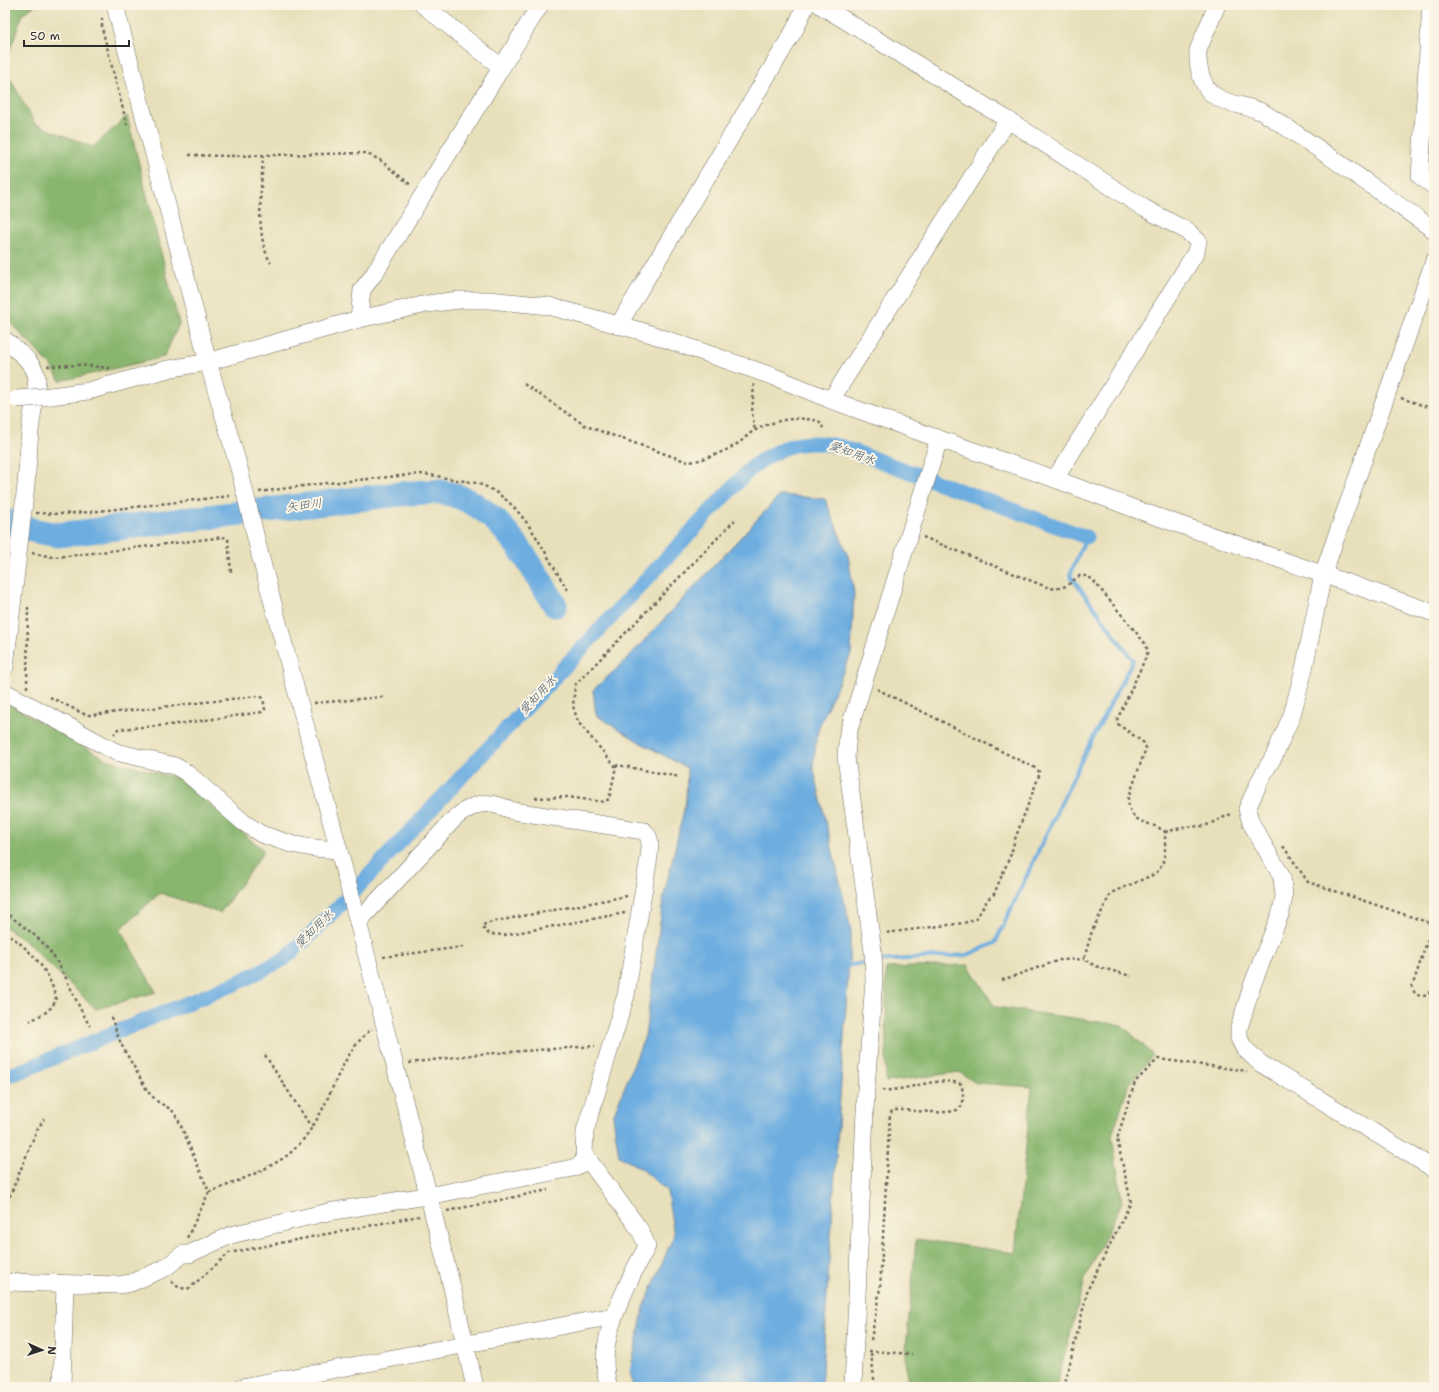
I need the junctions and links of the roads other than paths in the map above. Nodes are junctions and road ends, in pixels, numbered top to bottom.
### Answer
1 (423, 5) edge
2 (540, 5) edge
3 (806, 5) edge
4 (820, 5) edge
5 (1217, 5) edge
6 (1431, 5) edge
7 (116, 6) edge
8 (501, 67) junction
9 (1008, 120) junction
10 (1434, 186) edge
11 (1434, 230) edge
12 (1434, 261) edge
13 (359, 319) junction
14 (618, 326) junction
15 (5, 340) edge
16 (208, 362) junction
17 (11, 399) edge
18 (831, 400) junction
19 (939, 439) junction
20 (1056, 479) junction
21 (1323, 574) junction
22 (1434, 613) edge
23 (5, 667) edge
24 (21, 693) edge
25 (339, 850) junction
26 (356, 916) junction
27 (589, 1160) junction
28 (1434, 1169) edge
29 (428, 1195) junction
30 (5, 1282) edge
31 (64, 1284) junction
32 (613, 1319) junction
33 (466, 1344) junction
34 (62, 1387) edge
35 (242, 1387) edge
36 (475, 1387) edge
37 (609, 1387) edge
38 (853, 1387) edge

1 - 8 street
2 - 8 street
3 - 14 street
4 - 9 street
5 - 11 street
6 - 10 street
7 - 16 street
8 - 13 street
9 - 18 street
9 - 20 street
12 - 21 street
13 - 14 street
13 - 16 street
14 - 18 street
15 - 23 street
16 - 17 street, bridge
16 - 25 street, bridge
18 - 19 street
19 - 20 street
19 - 38 street
20 - 21 street
21 - 22 street
21 - 28 street
24 - 25 street
25 - 26 street
26 - 27 street
26 - 29 street
27 - 29 street
27 - 32 street
29 - 31 street
29 - 33 street
30 - 31 street
31 - 34 street
32 - 33 street
32 - 37 street
33 - 35 street
33 - 36 street

